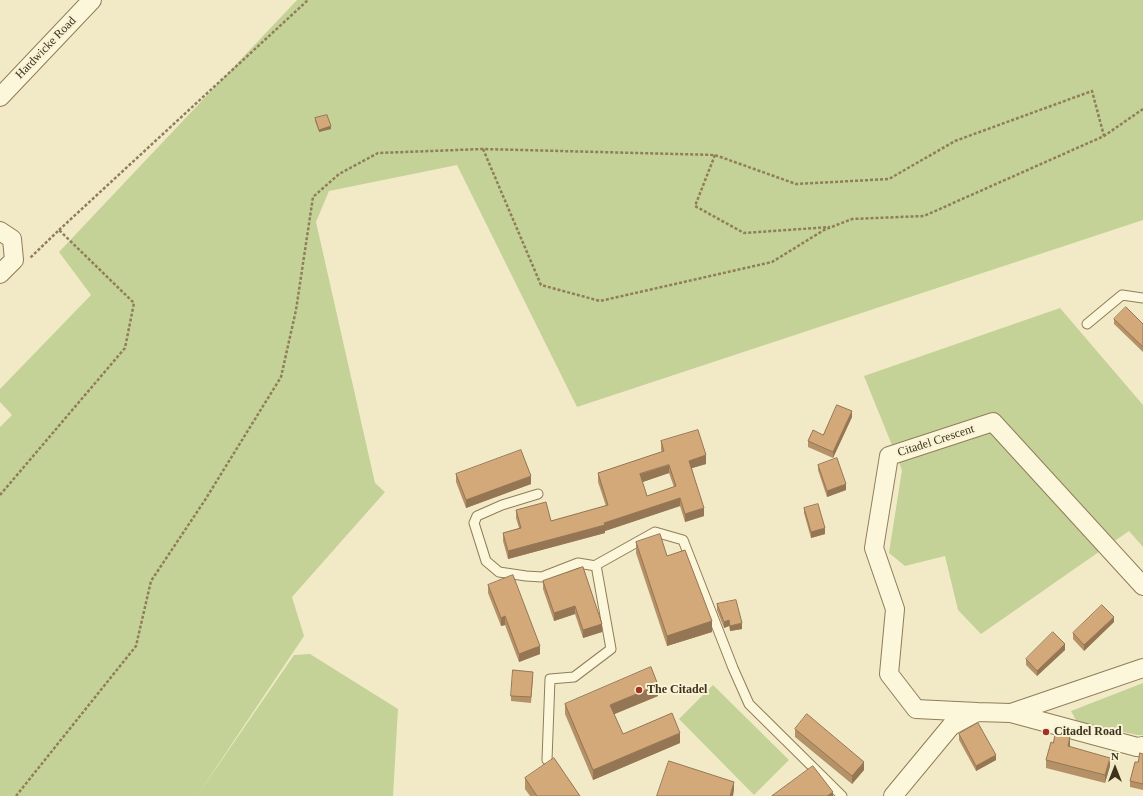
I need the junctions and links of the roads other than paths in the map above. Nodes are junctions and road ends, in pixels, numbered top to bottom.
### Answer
1 (92, 0) edge
2 (0, 97) edge
3 (0, 231) edge
4 (0, 274) edge
5 (1143, 298) edge
6 (1087, 324) dead end
7 (538, 494) dead end
8 (596, 566) junction
9 (1143, 586) edge
10 (1143, 668) edge
11 (977, 712) junction
12 (1011, 713) junction
13 (1143, 746) edge
14 (547, 760) dead end
15 (896, 792) edge
16 (842, 796) edge

1 - 2 street, Hardwicke Road
3 - 4 street
5 - 6 lane
7 - 8 lane
8 - 14 lane
8 - 16 lane
9 - 11 street, Citadel Crescent
10 - 12 street
11 - 12 street
11 - 15 street
12 - 13 street

